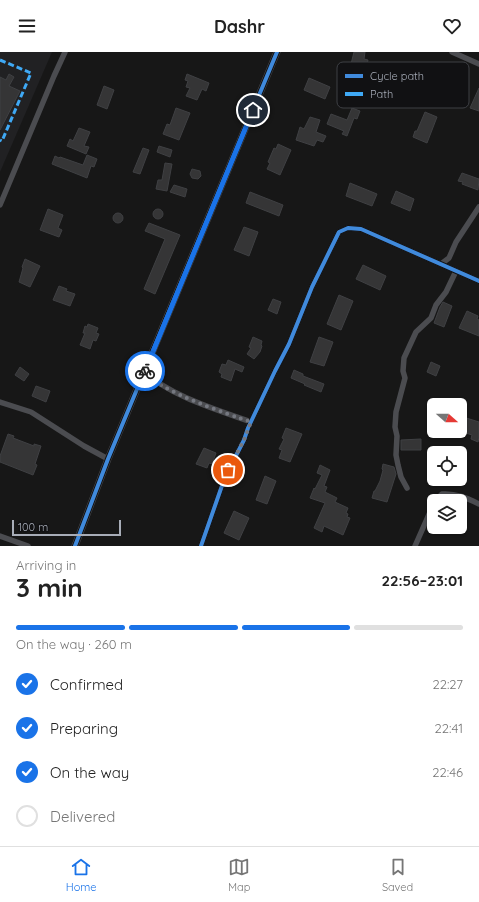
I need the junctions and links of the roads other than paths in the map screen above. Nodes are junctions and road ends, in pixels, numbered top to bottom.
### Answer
1 (65, 52) edge
2 (277, 52) edge
3 (452, 52) edge
4 (479, 64) edge
5 (0, 205) edge
6 (479, 207) edge
7 (441, 264) junction
8 (456, 271) junction
9 (479, 281) edge
10 (145, 372) junction
11 (0, 402) edge
12 (251, 422) junction
13 (108, 459) junction
14 (407, 488) dead end
15 (442, 494) edge
16 (455, 494) edge
17 (467, 497) edge
18 (479, 504) edge
19 (427, 520) edge
20 (0, 536) edge
21 (28, 546) edge
22 (75, 546) edge
23 (201, 546) edge
24 (415, 546) edge

1 - 5 street
2 - 10 street
3 - 4 street
6 - 7 street
7 - 8 street
7 - 12 street
8 - 9 street
8 - 14 street
10 - 12 street
10 - 13 street
11 - 13 street
12 - 23 street
13 - 22 street
15 - 16 street
17 - 18 street
19 - 24 street
20 - 21 street

